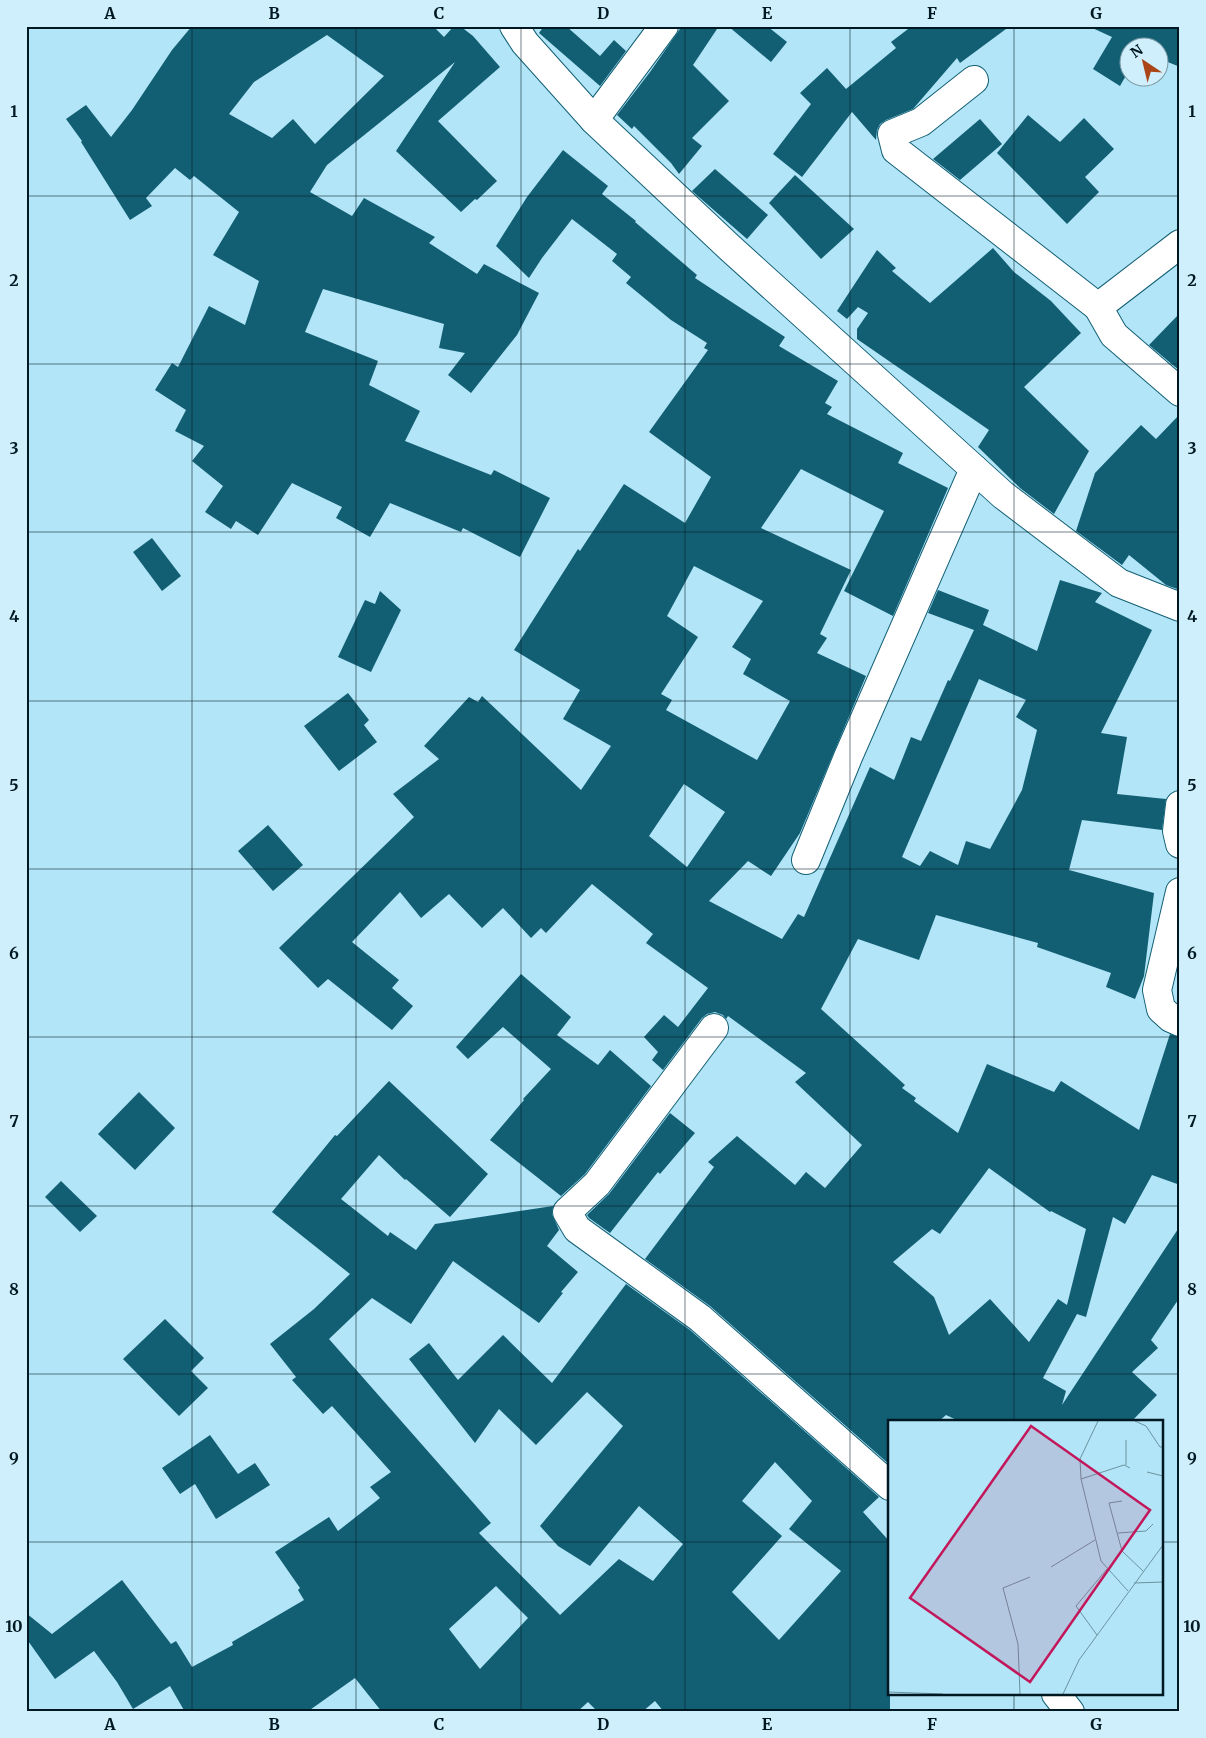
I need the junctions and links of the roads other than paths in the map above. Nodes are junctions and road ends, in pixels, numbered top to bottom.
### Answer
1 (514, 26) edge
2 (664, 26) edge
3 (974, 80) dead end
4 (594, 120) junction
5 (1180, 244) edge
6 (1098, 307) junction
7 (1180, 392) edge
8 (974, 469) junction
9 (1180, 607) edge
10 (1180, 805) edge
11 (1180, 844) edge
12 (806, 860) dead end
13 (1180, 892) edge
14 (1180, 1022) edge
15 (714, 1028) dead end
16 (888, 1484) edge
17 (1058, 1696) edge
18 (1070, 1712) edge

1 - 4 street
2 - 4 street
3 - 6 street
4 - 8 street
5 - 6 street
6 - 7 street
8 - 9 street
8 - 12 street
10 - 11 street
13 - 14 street
15 - 16 street
17 - 18 street

